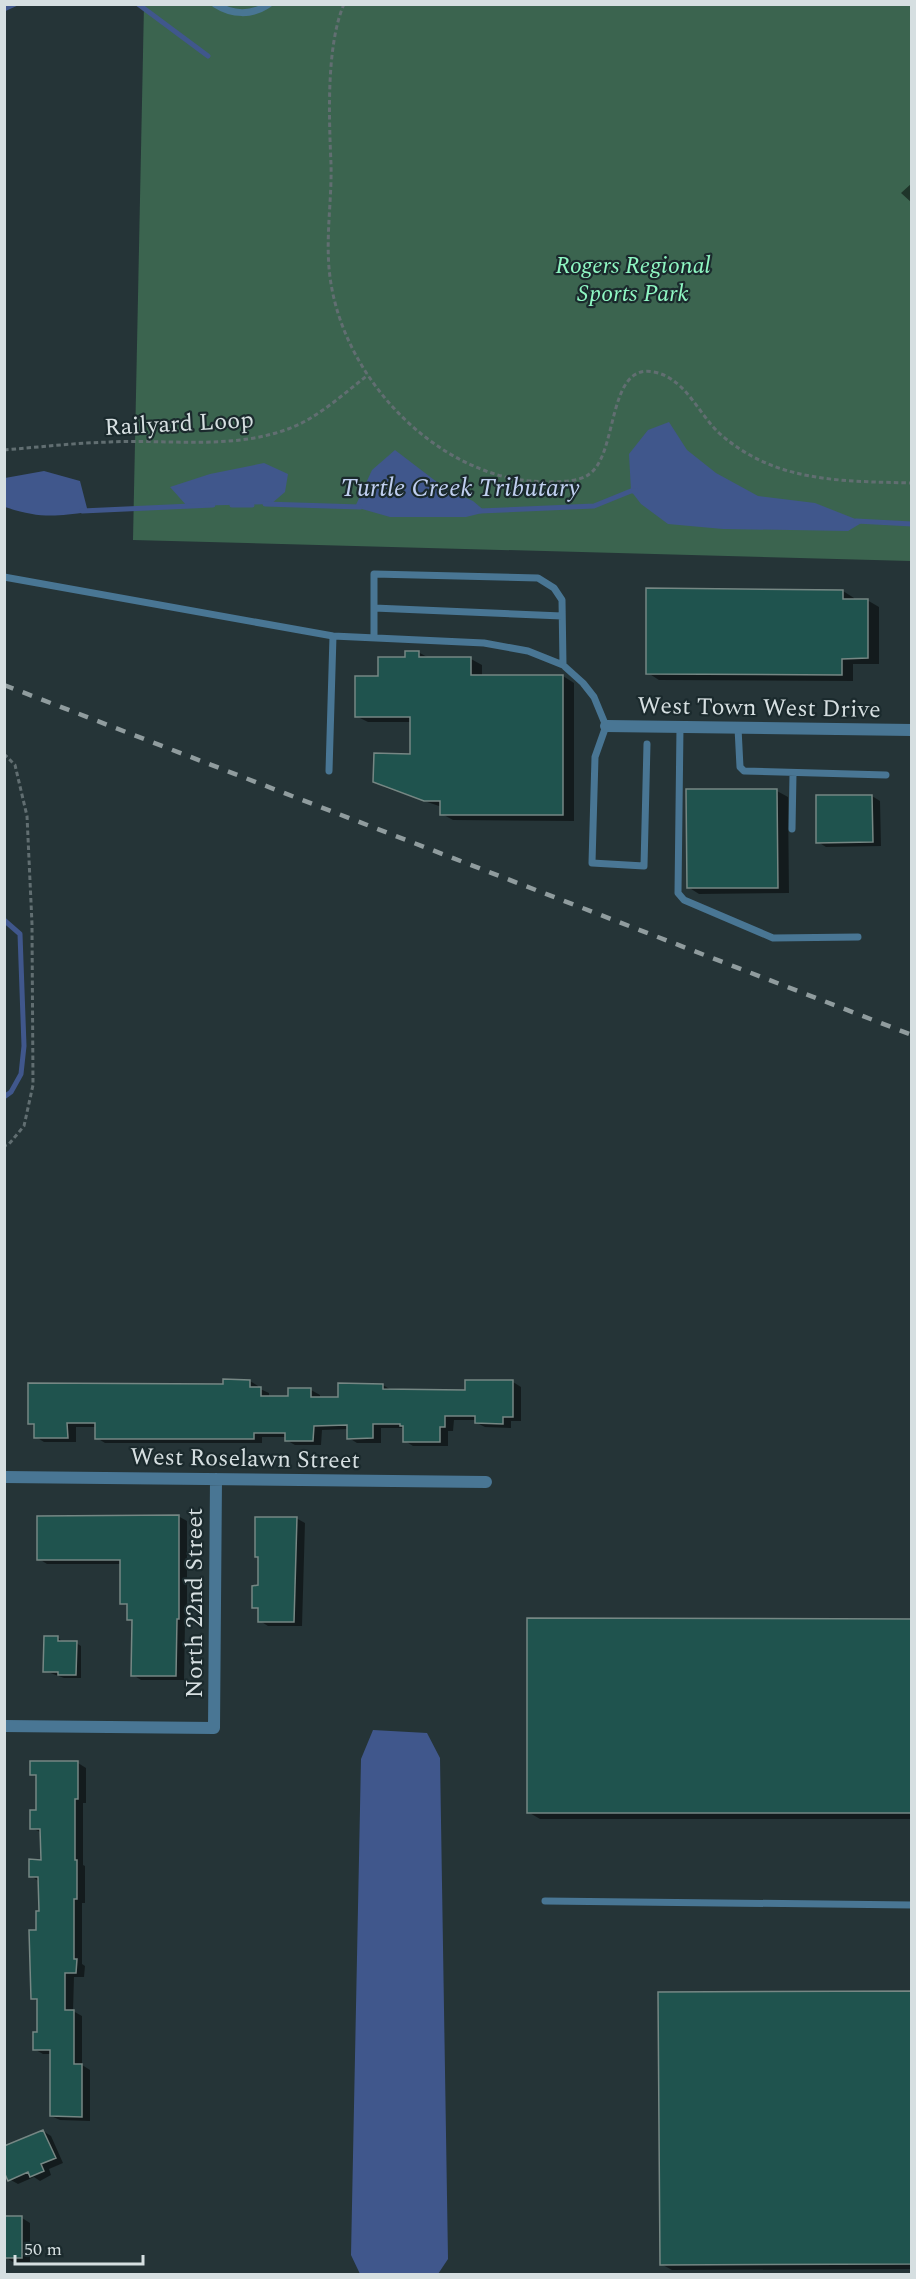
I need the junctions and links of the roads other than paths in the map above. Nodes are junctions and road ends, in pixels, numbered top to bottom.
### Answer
1 (215, 4) edge
2 (269, 4) edge
3 (4, 577) edge
4 (374, 608) junction
5 (562, 616) junction
6 (333, 636) junction
7 (374, 638) junction
8 (563, 665) junction
9 (606, 726) junction
10 (680, 727) junction
11 (738, 728) junction
12 (912, 730) edge
13 (647, 744) dead end
14 (329, 771) dead end
15 (793, 774) junction
16 (886, 775) dead end
17 (792, 829) dead end
18 (858, 937) dead end
19 (4, 1477) edge
20 (216, 1479) junction
21 (486, 1482) dead end
22 (4, 1726) edge
23 (545, 1901) dead end
24 (912, 1905) edge

1 - 2 lane
3 - 6 lane
4 - 5 lane
4 - 5 lane
4 - 7 lane
5 - 8 lane
6 - 7 lane
6 - 14 lane
7 - 8 lane
8 - 9 lane
9 - 10 street, West Town West Drive
9 - 13 lane
10 - 11 street, West Town West Drive
10 - 18 lane
11 - 12 street, West Town West Drive
11 - 15 lane
15 - 16 lane
15 - 17 lane
19 - 20 street, West Roselawn Street
20 - 21 street, West Roselawn Street
20 - 22 street, North 22nd Street
23 - 24 lane

